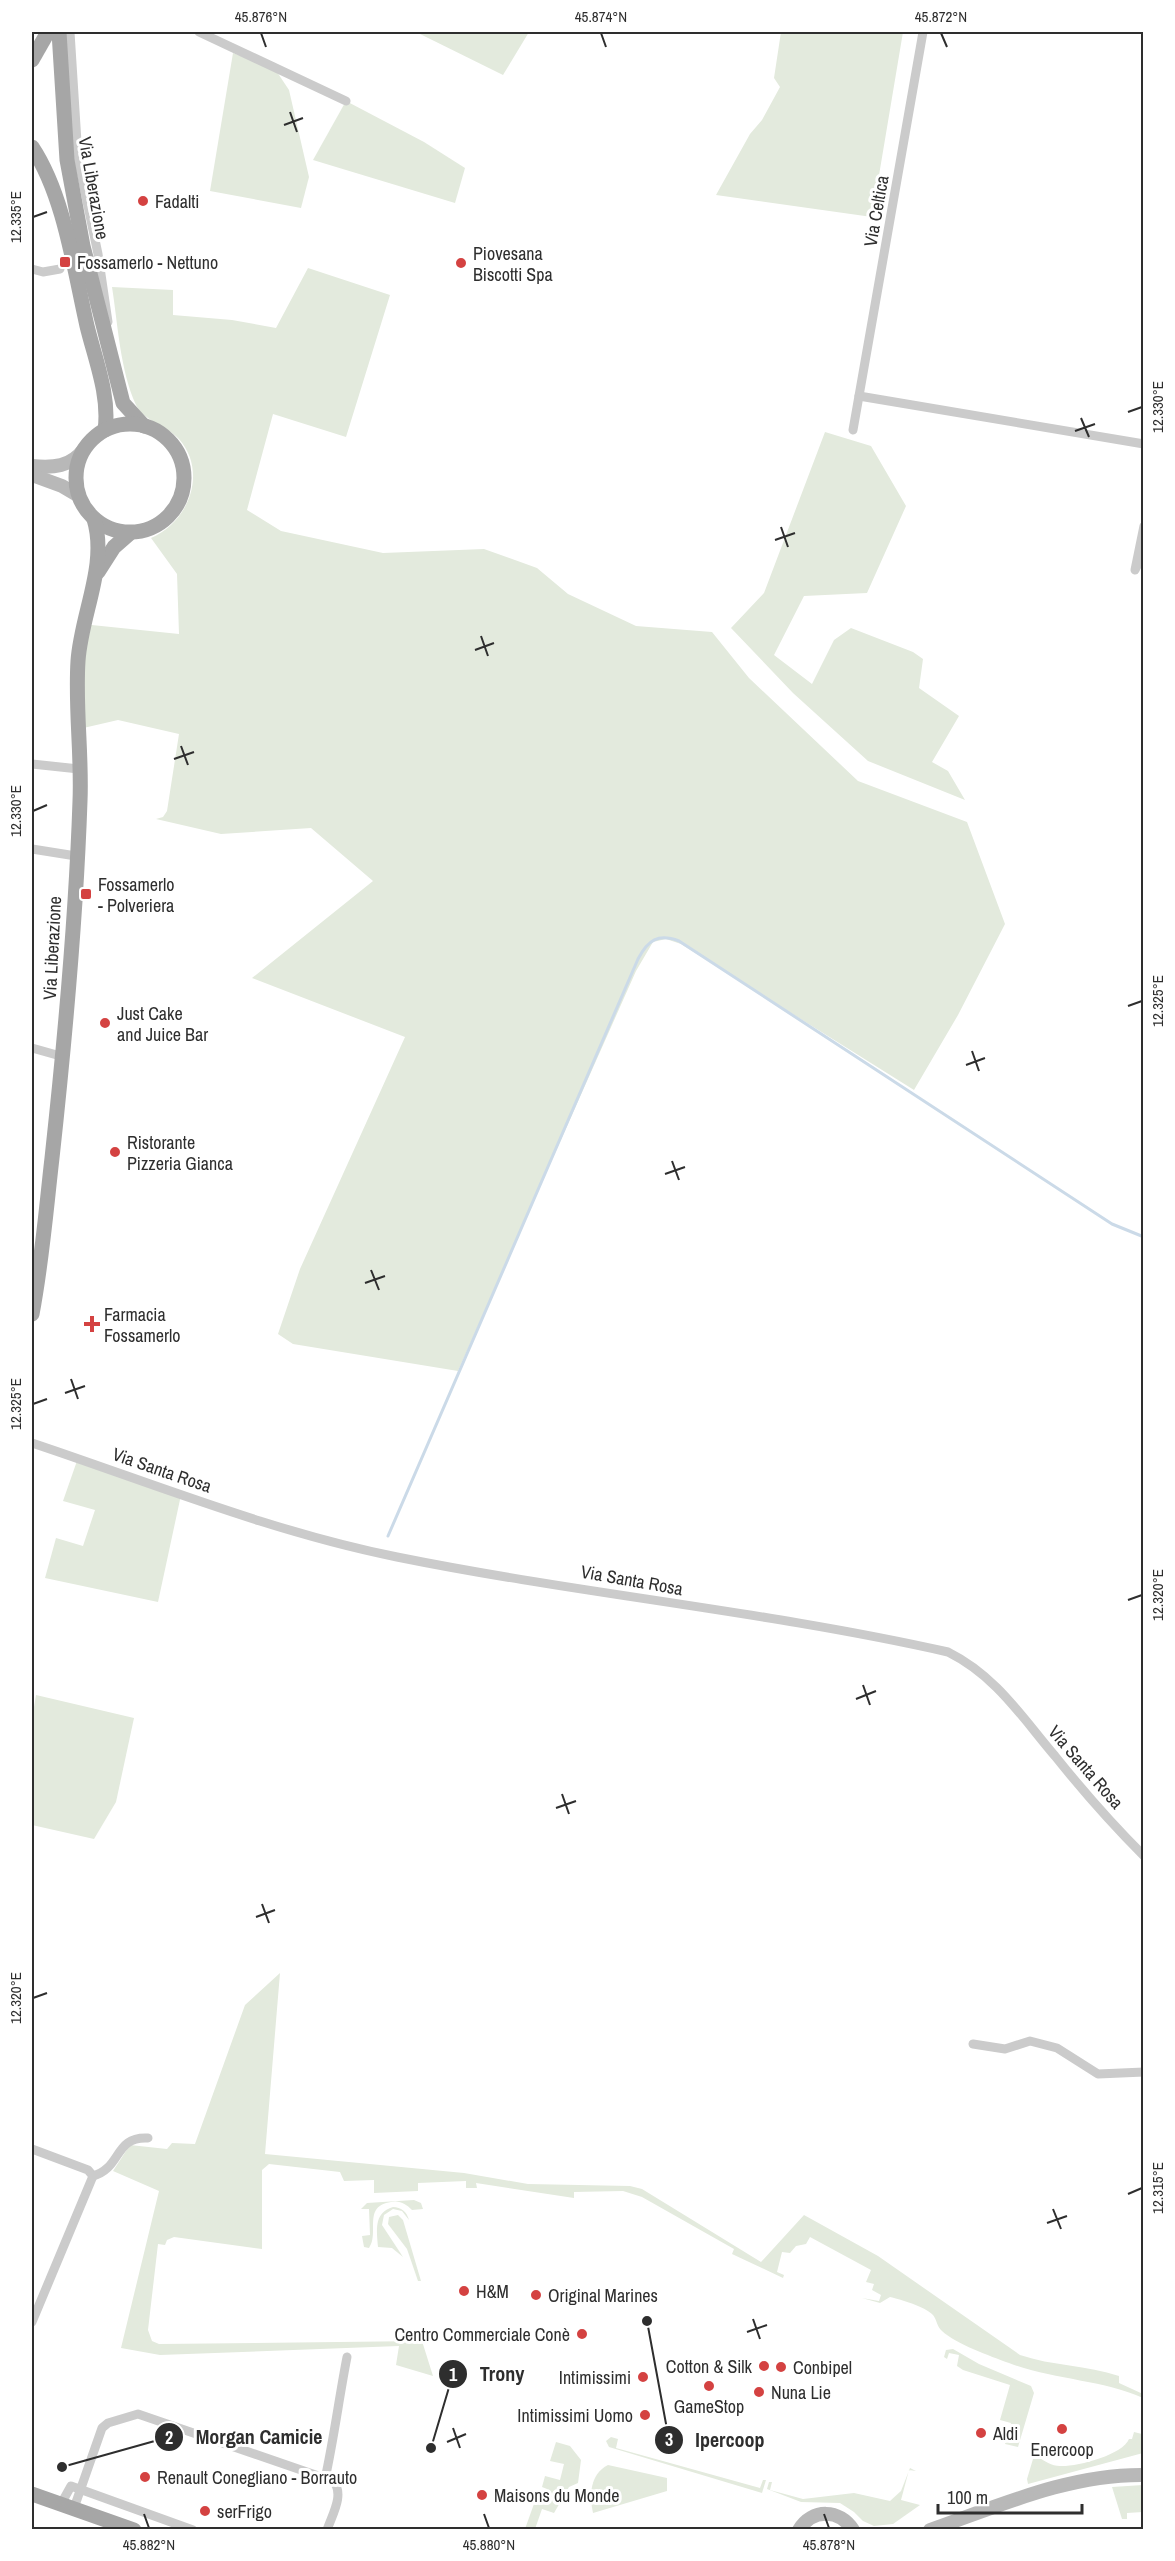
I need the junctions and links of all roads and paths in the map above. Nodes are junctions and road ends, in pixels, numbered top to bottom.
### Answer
1 (48, 32) edge
2 (59, 32) edge
3 (70, 32) edge
4 (199, 32) edge
5 (922, 32) edge
6 (32, 60) edge
7 (346, 101) dead end
8 (32, 147) edge
9 (32, 269) edge
10 (60, 269) dead end
11 (109, 348) junction
12 (860, 396) junction
13 (144, 426) junction
14 (105, 430) junction
15 (853, 430) dead end
16 (1143, 444) edge
17 (84, 449) junction
18 (32, 466) edge
19 (32, 475) edge
20 (78, 496) junction
21 (94, 519) junction
22 (1143, 526) edge
23 (130, 533) junction
24 (1143, 552) edge
25 (93, 583) junction
26 (32, 764) edge
27 (79, 769) junction
28 (32, 849) edge
29 (76, 856) junction
30 (32, 1048) edge
31 (64, 1057) junction
32 (32, 1305) edge
33 (35, 1445) edge
34 (1143, 1856) edge
35 (973, 2044) dead end
36 (1143, 2072) edge
37 (148, 2138) dead end
38 (32, 2149) edge
39 (93, 2176) junction
40 (32, 2322) edge
41 (347, 2357) dead end
42 (1143, 2465) edge
43 (1118, 2475) junction
44 (1143, 2475) edge
45 (325, 2479) junction
46 (81, 2490) junction
47 (32, 2494) edge
48 (68, 2506) junction
49 (134, 2529) edge
50 (194, 2529) edge
51 (327, 2529) edge
52 (799, 2529) edge
53 (853, 2529) edge
54 (930, 2529) edge

1 - 6 main road
2 - 11 main road, Via Liberazione
3 - 11 street, Via Liberazione
4 - 7 street
5 - 12 street, Via Celtica
8 - 14 main road, Via Liberazione
9 - 10 street
11 - 13 main road, Via Liberazione
12 - 15 street, Via Celtica
12 - 16 street
13 - 14 main road
13 - 23 main road
14 - 17 main road
17 - 18 street
17 - 20 main road
19 - 20 street
20 - 21 main road
21 - 23 main road
21 - 25 main road, Via Liberazione
22 - 24 street
23 - 25 main road, Via Liberazione
25 - 27 main road, Via Liberazione
26 - 27 street
27 - 29 main road, Via Liberazione
28 - 29 street
29 - 31 main road, Via Liberazione
30 - 31 street
31 - 32 main road, Via Liberazione
33 - 34 street, Via Santa Rosa
35 - 36 street
37 - 39 street
38 - 39 street
39 - 40 street
41 - 45 street
42 - 43 street
43 - 44 street
43 - 54 street
45 - 46 street
45 - 51 street
46 - 48 street
46 - 50 street
47 - 48 main road
48 - 49 main road
52 - 53 street

